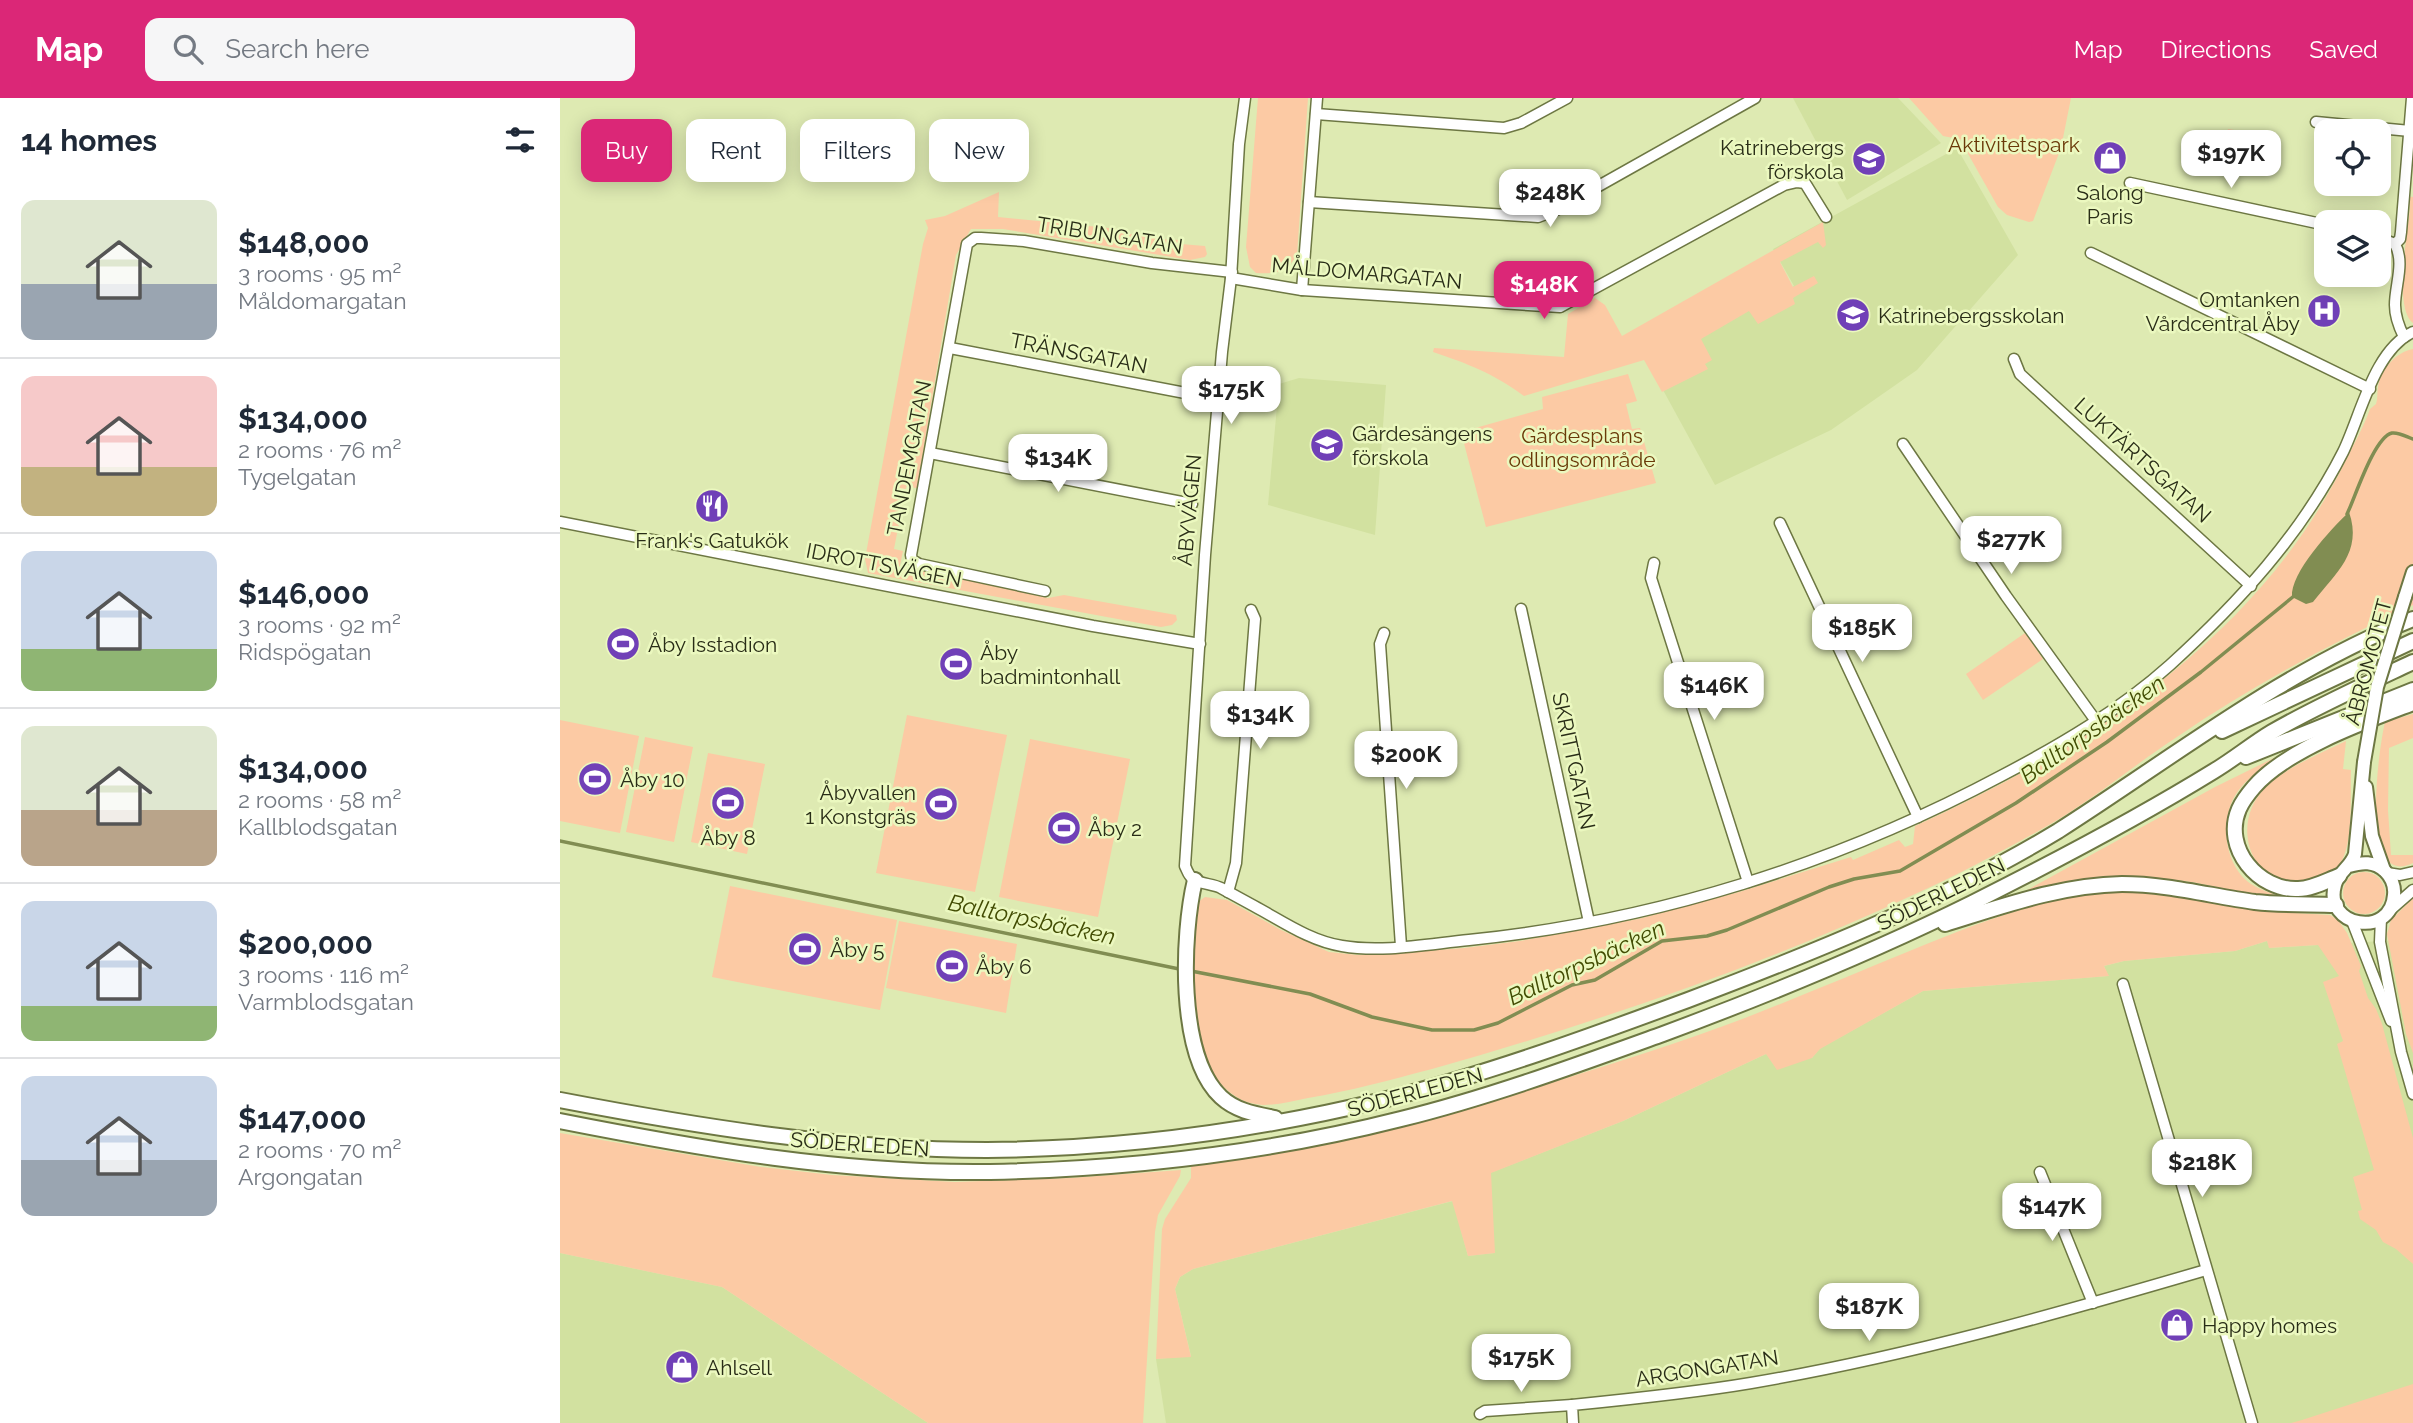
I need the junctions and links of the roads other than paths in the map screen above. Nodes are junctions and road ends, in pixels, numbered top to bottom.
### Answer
1 (1245, 98) edge
2 (1317, 98) edge
3 (1567, 98) edge
4 (1755, 98) edge
5 (2412, 98) edge
6 (1316, 114) junction
7 (2391, 129) edge
8 (2410, 131) junction
9 (2130, 183) dead end
10 (1310, 202) junction
11 (1826, 217) dead end
12 (2314, 222) edge
13 (981, 238) joint
14 (2391, 242) edge
15 (2395, 244) junction
16 (2091, 254) dead end
17 (1231, 275) junction
18 (1301, 290) junction
19 (2410, 336) edge
20 (950, 348) junction
21 (2014, 359) dead end
22 (2370, 389) junction
23 (1201, 396) dead end
24 (1903, 444) dead end
25 (929, 453) junction
26 (1192, 504) dead end
27 (560, 522) edge
28 (1780, 523) dead end
29 (1654, 563) dead end
30 (2413, 572) edge
31 (2251, 586) junction
32 (1045, 591) dead end
33 (1521, 608) dead end
34 (1251, 610) dead end
35 (2413, 619) edge
36 (1384, 632) dead end
37 (2413, 641) edge
38 (1200, 644) junction
39 (2413, 662) edge
40 (2413, 690) edge
41 (2413, 703) edge
42 (2096, 721) junction
43 (2180, 751) junction
44 (2364, 762) junction
45 (2216, 770) junction
46 (1918, 817) junction
47 (2344, 871) junction
48 (2385, 871) junction
49 (2413, 872) edge
50 (1195, 880) junction
51 (1748, 882) junction
52 (2413, 890) edge
53 (1228, 892) junction
54 (2336, 905) junction
55 (2385, 915) junction
56 (1589, 922) junction
57 (2352, 922) junction
58 (1902, 937) junction
59 (1401, 946) junction
60 (2123, 984) dead end
61 (2401, 1052) junction
62 (2413, 1094) edge
63 (560, 1100) edge
64 (1287, 1120) junction
65 (560, 1121) edge
66 (2040, 1172) dead end
67 (2206, 1270) junction
68 (2093, 1303) junction
69 (1572, 1405) junction
70 (1479, 1414) dead end
71 (1573, 1423) edge
72 (2252, 1423) edge

1 - 17 street, ÅBYVÄGEN
2 - 6 street
3 - 6 street
4 - 10 street
5 - 8 street
6 - 10 street
7 - 8 street
8 - 15 street
9 - 12 street
10 - 18 street
11 - 18 street, MÅLDOMARGATAN
13 - 17 street, TRIBUNGATAN
13 - 20 street, TANDEMGATAN
14 - 15 street
15 - 19 street
16 - 22 street
17 - 18 street, MÅLDOMARGATAN
17 - 38 street, ÅBYVÄGEN
19 - 22 street
20 - 23 street, TRÄNSGATAN
20 - 25 street, TANDEMGATAN
21 - 31 street, LUKTÄRTSGATAN
22 - 31 street
24 - 42 street
25 - 26 street
25 - 32 street, TANDEMGATAN
27 - 38 street, IDROTTSVÄGEN
28 - 46 street
29 - 51 street
30 - 44 main road, ÅBROMOTET, bridge
31 - 42 street
33 - 56 street, SKRITTGATAN
34 - 53 street
35 - 43 highway
36 - 59 street
37 - 43 highway
38 - 50 street, ÅBYVÄGEN
39 - 45 highway
40 - 45 highway
41 - 47 highway
42 - 46 street
43 - 64 highway, SÖDERLEDEN
44 - 47 main road, ÅBROMOTET
44 - 48 main road, ÅBROMOTET
45 - 58 highway, SÖDERLEDEN
46 - 51 street
47 - 48 main road
47 - 54 main road, ÅBROMOTET
48 - 49 street
48 - 55 main road, ÅBROMOTET
50 - 53 street
50 - 64 highway
51 - 56 street
52 - 55 street
53 - 59 street
54 - 57 main road
54 - 58 highway
55 - 57 main road
55 - 61 street
56 - 59 street
57 - 61 street
58 - 65 highway, SÖDERLEDEN
60 - 67 street
61 - 62 street
63 - 64 highway, SÖDERLEDEN
66 - 68 street
67 - 68 street, ARGONGATAN
67 - 72 street
68 - 69 street, ARGONGATAN
69 - 70 street, ARGONGATAN
69 - 71 street

